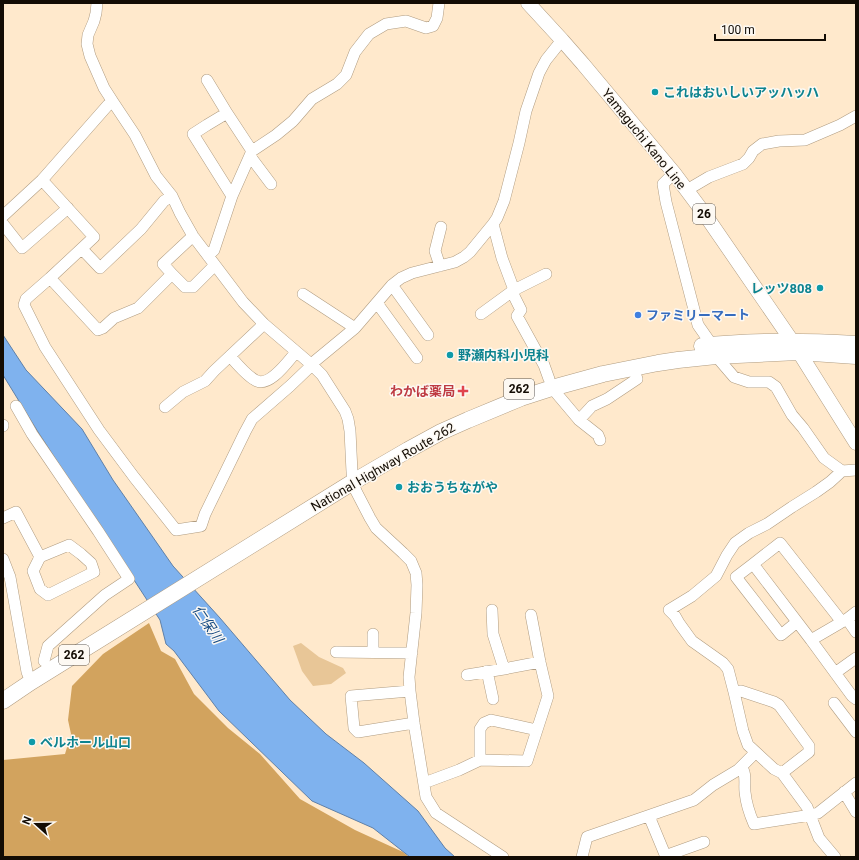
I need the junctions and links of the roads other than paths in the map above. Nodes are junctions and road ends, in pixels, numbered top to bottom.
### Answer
1 (97, 3) edge
2 (439, 3) edge
3 (528, 3) edge
4 (562, 40) junction
5 (207, 80) dead end
6 (112, 102) junction
7 (227, 113) junction
8 (856, 116) edge
9 (251, 154) junction
10 (674, 173) junction
11 (42, 180) junction
12 (271, 184) dead end
13 (687, 191) junction
14 (172, 196) junction
15 (232, 196) junction
16 (68, 208) junction
17 (3, 216) edge
18 (3, 224) edge
19 (492, 224) junction
20 (441, 227) dead end
21 (193, 236) junction
22 (82, 249) junction
23 (208, 256) junction
24 (215, 265) junction
25 (440, 266) junction
26 (172, 274) junction
27 (546, 274) dead end
28 (50, 278) junction
29 (392, 285) junction
30 (514, 290) junction
31 (303, 294) dead end
32 (377, 303) junction
33 (481, 314) dead end
34 (264, 324) junction
35 (355, 328) junction
36 (428, 335) dead end
37 (856, 344) edge
38 (795, 346) junction
39 (714, 350) junction
40 (296, 352) junction
41 (230, 356) junction
42 (856, 356) edge
43 (417, 358) dead end
44 (312, 365) junction
45 (633, 368) junction
46 (550, 384) junction
47 (16, 406) dead end
48 (166, 407) dead end
49 (579, 420) junction
50 (600, 440) dead end
51 (856, 443) edge
52 (842, 470) junction
53 (856, 470) edge
54 (352, 477) junction
55 (3, 518) edge
56 (40, 557) junction
57 (3, 559) edge
58 (753, 564) junction
59 (143, 607) junction
60 (492, 610) dead end
61 (856, 612) edge
62 (531, 615) dead end
63 (844, 621) junction
64 (797, 622) junction
65 (856, 632) edge
66 (373, 634) dead end
67 (811, 640) junction
68 (336, 652) dead end
69 (373, 652) junction
70 (412, 652) junction
71 (856, 658) edge
72 (44, 661) junction
73 (540, 662) junction
74 (504, 669) junction
75 (487, 671) junction
76 (835, 673) junction
77 (467, 674) dead end
78 (29, 677) junction
79 (3, 688) edge
80 (410, 691) junction
81 (734, 692) junction
82 (494, 699) dead end
83 (856, 699) edge
84 (3, 701) edge
85 (834, 702) dead end
86 (414, 723) junction
87 (537, 730) junction
88 (856, 732) edge
89 (755, 753) junction
90 (480, 760) junction
91 (741, 767) junction
92 (782, 773) junction
93 (424, 783) junction
94 (856, 783) edge
95 (844, 792) junction
96 (856, 812) edge
97 (811, 815) junction
98 (649, 816) junction
99 (704, 842) dead end
100 (666, 856) edge
101 (503, 857) edge
102 (582, 857) edge
103 (835, 857) edge

1 - 6 street
2 - 9 street
3 - 4 main road, Yamaguchi Kano Line / 26
4 - 10 main road, Yamaguchi Kano Line / 26
4 - 19 street
5 - 7 street
6 - 11 street
6 - 14 street
7 - 9 street
7 - 15 street
8 - 13 street
9 - 12 street
9 - 15 street
10 - 13 main road, Yamaguchi Kano Line / 26
10 - 39 street
11 - 16 street
11 - 17 street
13 - 38 main road, Yamaguchi Kano Line / 26
14 - 21 street
14 - 22 street
15 - 23 street
16 - 18 street
16 - 22 street
19 - 25 street
19 - 30 street
20 - 25 street
21 - 23 street
21 - 26 street
22 - 28 street
23 - 24 street
24 - 26 street
24 - 34 street
25 - 29 street
26 - 28 street
27 - 30 street
28 - 44 street
29 - 32 street
29 - 36 street
30 - 33 street
30 - 46 street
31 - 35 street
32 - 35 street
32 - 43 street
34 - 40 street
34 - 41 street
35 - 44 street
37 - 38 highway, National Highway Route 262 / 262
38 - 39 highway, National Highway Route 262 / 262
38 - 42 highway, National Highway Route 262 / 262
38 - 51 main road, Yamaguchi Kano Line / 26
39 - 45 highway, National Highway Route 262 / 262
39 - 46 highway, National Highway Route 262 / 262
39 - 52 street
40 - 41 street
40 - 44 street
41 - 48 street
44 - 54 street
45 - 46 highway, National Highway Route 262 / 262
45 - 49 street
46 - 49 street
46 - 54 highway, National Highway Route 262 / 262
47 - 72 street
49 - 50 street
52 - 53 street
52 - 81 street
54 - 59 highway, National Highway Route 262 / 262
54 - 70 street
55 - 56 street
56 - 56 street
57 - 78 street
58 - 63 street
58 - 64 street
58 - 64 street
59 - 72 highway, National Highway Route 262 / 262
59 - 78 highway, National Highway Route 262 / 262
60 - 74 street
61 - 63 street
62 - 73 street
63 - 65 street
63 - 67 street
64 - 67 street
66 - 69 street
67 - 76 street
68 - 69 street
69 - 70 street
70 - 80 street
71 - 76 street
72 - 78 highway, National Highway Route 262 / 262
73 - 74 street
73 - 87 street
74 - 75 street
75 - 77 street
75 - 82 street
76 - 83 street
78 - 79 highway, National Highway Route 262 / 262
78 - 84 highway, National Highway Route 262 / 262
80 - 86 street
80 - 86 street
81 - 89 street
81 - 92 street
85 - 88 street
86 - 93 street
87 - 90 street
87 - 90 street
89 - 91 street
89 - 92 street
90 - 93 street
91 - 97 street
91 - 98 street
92 - 97 street
93 - 101 street
94 - 95 street
95 - 96 street
95 - 97 street
97 - 103 street
98 - 100 street
98 - 102 street
99 - 100 street

